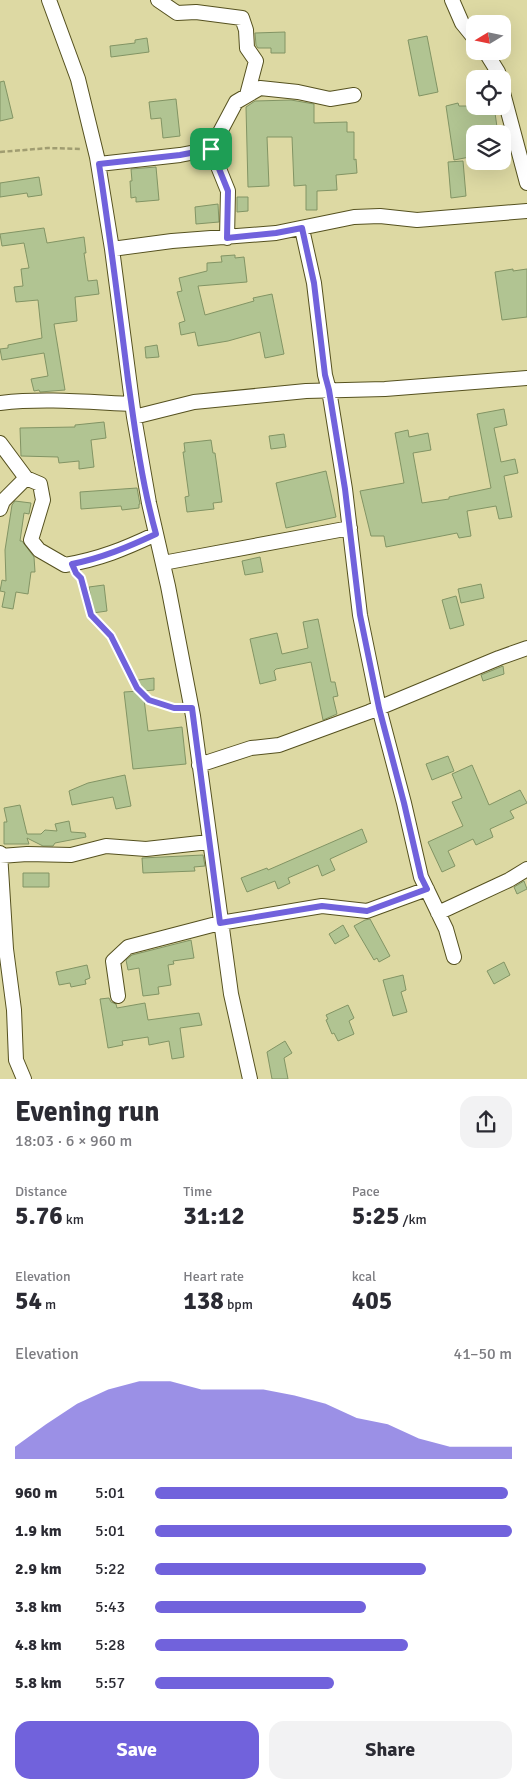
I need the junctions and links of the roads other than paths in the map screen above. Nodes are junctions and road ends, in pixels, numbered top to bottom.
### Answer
1 (49, 0) edge
2 (158, 0) edge
3 (452, 0) edge
4 (466, 28) edge
5 (248, 95) junction
6 (354, 95) dead end
7 (509, 115) edge
8 (211, 149) junction
9 (99, 164) junction
10 (527, 183) edge
11 (527, 211) edge
12 (302, 228) junction
13 (227, 238) junction
14 (112, 249) junction
15 (527, 378) edge
16 (329, 390) junction
17 (0, 403) edge
18 (133, 411) junction
19 (0, 443) edge
20 (26, 478) junction
21 (0, 509) edge
22 (350, 528) junction
23 (156, 534) junction
24 (163, 563) junction
25 (527, 648) edge
26 (379, 708) junction
27 (199, 765) junction
28 (209, 842) junction
29 (0, 855) edge
30 (527, 868) edge
31 (427, 889) junction
32 (438, 913) junction
33 (220, 923) junction
34 (454, 957) dead end
35 (118, 996) dead end
36 (24, 1079) edge
37 (250, 1079) edge

1 - 9 street
2 - 5 street
3 - 4 street
5 - 6 street
5 - 8 street
7 - 10 street
8 - 9 street
8 - 13 street
9 - 14 street
11 - 12 street
12 - 13 street
12 - 16 street
13 - 14 street
14 - 18 street
15 - 16 street
16 - 18 street
16 - 22 street
17 - 18 street
18 - 23 street
19 - 20 street
20 - 21 street
20 - 23 street
22 - 24 street
22 - 26 street
23 - 24 street
24 - 27 street
25 - 26 street
26 - 27 street
26 - 31 street
27 - 28 street
28 - 29 street
28 - 33 street
29 - 36 street
30 - 32 street
31 - 32 street
31 - 33 street
32 - 34 street
33 - 35 street
33 - 37 street

